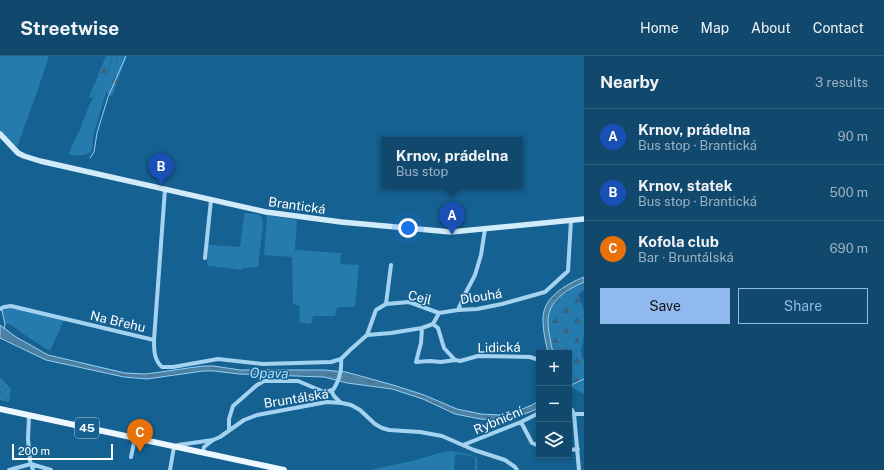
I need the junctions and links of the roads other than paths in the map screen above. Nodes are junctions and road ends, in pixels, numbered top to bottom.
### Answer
1 (0, 134) edge
2 (165, 189) junction
3 (211, 200) junction
4 (584, 218) edge
5 (571, 220) junction
6 (485, 229) junction
7 (205, 258) dead end
8 (391, 265) dead end
9 (386, 304) junction
10 (1, 309) edge
11 (458, 310) junction
12 (439, 312) junction
13 (433, 324) junction
14 (422, 328) junction
15 (367, 335) junction
16 (154, 340) junction
17 (341, 359) junction
18 (536, 359) edge
19 (455, 360) junction
20 (331, 390) junction
21 (342, 403) junction
22 (0, 409) edge
23 (572, 410) edge
24 (536, 414) edge
25 (574, 414) junction
26 (584, 414) edge
27 (28, 416) junction
28 (521, 422) junction
29 (229, 430) junction
30 (135, 438) junction
31 (213, 440) junction
32 (463, 445) junction
33 (536, 445) edge
34 (174, 447) junction
35 (578, 449) junction
36 (572, 450) edge
37 (203, 453) junction
38 (131, 457) dead end
39 (32, 464) junction
40 (9, 470) edge
41 (33, 470) edge
42 (51, 470) edge
43 (170, 470) edge
44 (284, 470) edge
45 (517, 470) edge
46 (580, 470) edge

1 - 2 street, Brantická
2 - 3 street, Brantická
2 - 16 street
3 - 6 street, Brantická
3 - 7 street
4 - 5 street, Brantická
5 - 6 street, Brantická
5 - 11 street, Dlouhá
6 - 11 street
8 - 9 street
9 - 12 street, Cejl
9 - 15 street
10 - 16 street, Na Břehu
11 - 12 street, Dlouhá
12 - 13 street
13 - 14 street
13 - 19 street
14 - 15 street
14 - 19 street
15 - 17 street
16 - 17 street, Na Břehu
17 - 20 street
18 - 19 street, Lidická
20 - 21 street
20 - 29 street
21 - 29 street, Bruntálská
21 - 32 street, Bruntálská
22 - 27 main road, Bruntálská / 45
23 - 25 street
24 - 28 street, Rybniční
25 - 26 street
25 - 35 street
27 - 30 main road, Bruntálská / 45
27 - 39 street
28 - 32 street, Rybniční
28 - 33 street
29 - 31 street, Bruntálská
30 - 34 main road, Bruntálská / 45
30 - 38 street
31 - 34 street, Bruntálská
31 - 37 street, Bruntálská
32 - 45 street, Bruntálská
34 - 37 main road, Bruntálská / 45
34 - 43 street
35 - 36 street
35 - 46 street
37 - 44 main road, Bruntálská / 45
39 - 40 street
39 - 41 street
39 - 42 street

